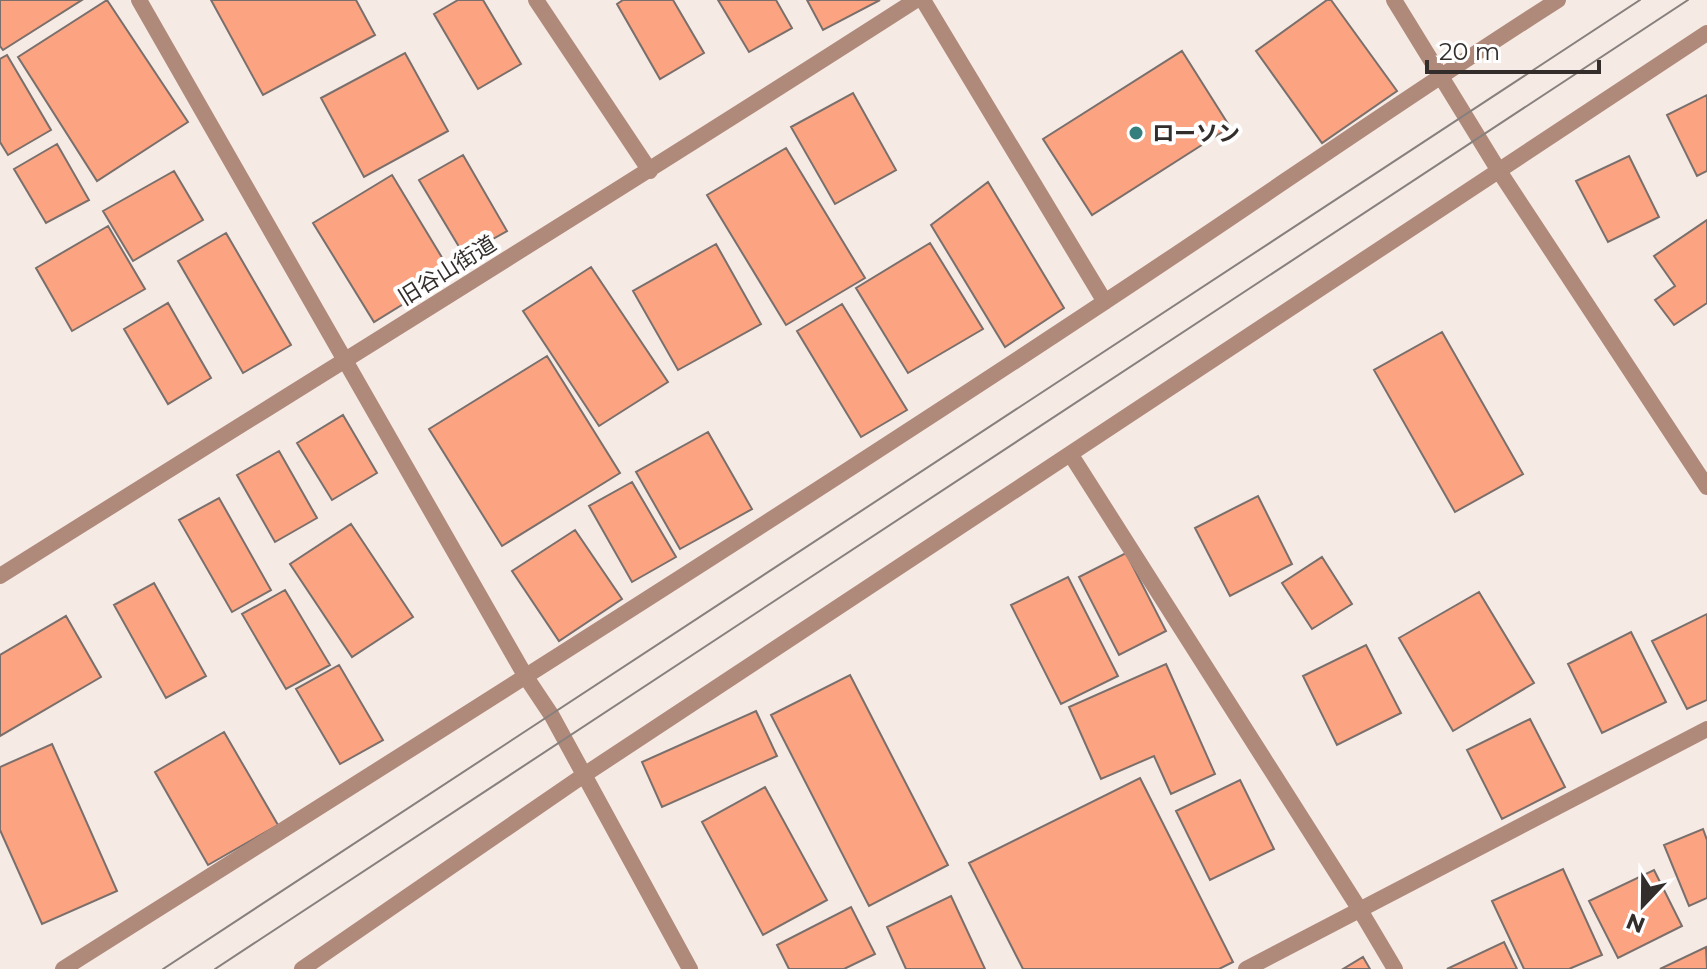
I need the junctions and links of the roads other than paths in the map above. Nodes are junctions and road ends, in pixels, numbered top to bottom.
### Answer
1 (139, 0) edge
2 (536, 0) edge
3 (916, 0) edge
4 (923, 0) edge
5 (1394, 0) edge
6 (1558, 0) edge
7 (1707, 33) edge
8 (1440, 74) junction
9 (650, 171) junction
10 (1499, 171) junction
11 (1105, 302) junction
12 (346, 358) junction
13 (1071, 455) junction
14 (1707, 487) edge
15 (0, 576) edge
16 (526, 677) junction
17 (1707, 729) edge
18 (584, 775) junction
19 (1360, 910) junction
20 (63, 969) edge
21 (302, 969) edge
22 (690, 969) edge
23 (1246, 969) edge
24 (1395, 969) edge

1 - 12 street
2 - 9 street
3 - 9 street, 旧谷山街道
4 - 11 street
5 - 8 street
6 - 8 street
7 - 10 street
8 - 10 street
8 - 11 street
9 - 12 street, 旧谷山街道
10 - 13 street
10 - 14 street
11 - 16 street
12 - 15 street, 旧谷山街道
12 - 16 street
13 - 18 street
13 - 19 street
16 - 18 street
16 - 20 street
17 - 19 street
18 - 21 street
18 - 22 street
19 - 23 street
19 - 24 street

